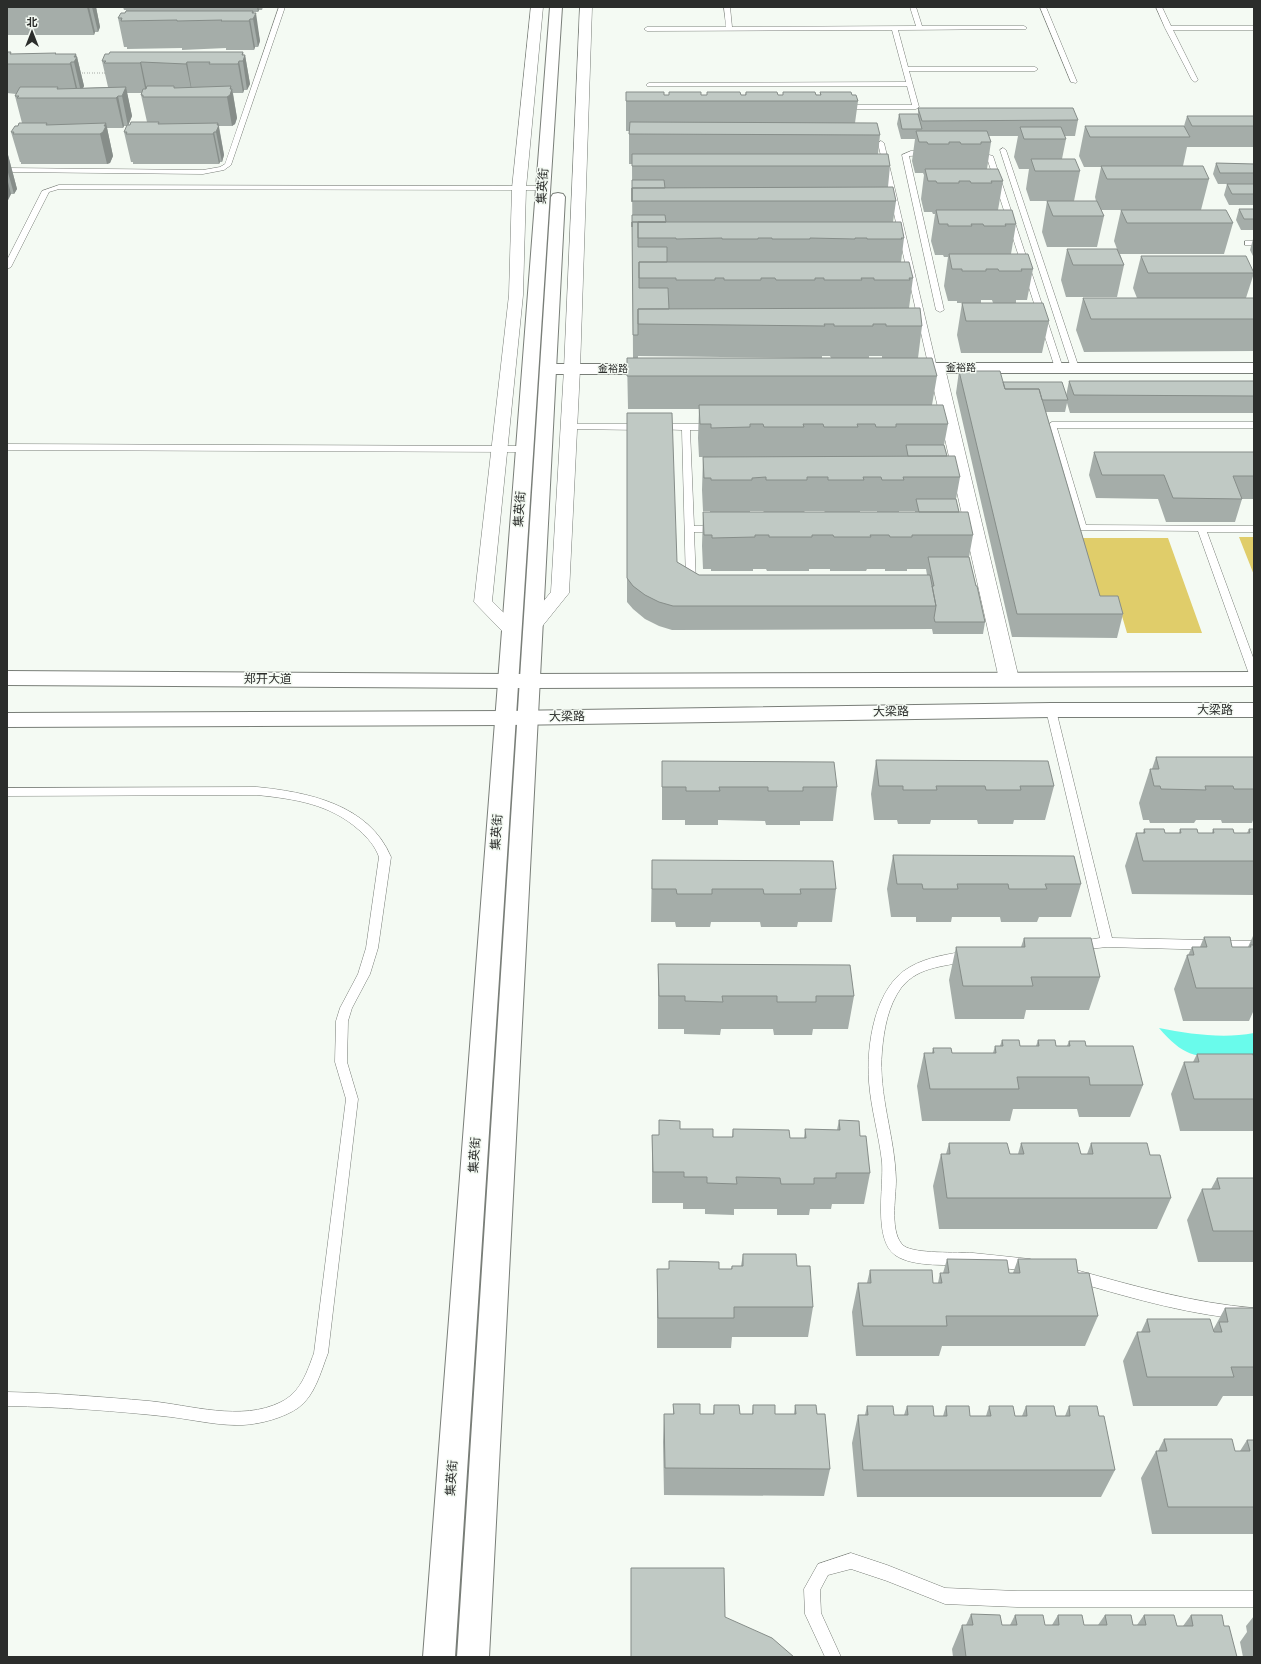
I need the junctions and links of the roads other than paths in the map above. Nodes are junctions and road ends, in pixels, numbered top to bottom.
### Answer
1 (282, 7) edge
2 (537, 7) edge
3 (556, 7) edge
4 (568, 7) edge
5 (586, 7) edge
6 (727, 7) edge
7 (913, 7) edge
8 (1043, 7) edge
9 (1159, 7) edge
10 (895, 28) junction
11 (920, 28) junction
12 (1024, 28) dead end
13 (1168, 28) junction
14 (1254, 28) edge
15 (647, 29) dead end
16 (729, 29) junction
17 (906, 69) junction
18 (1035, 69) dead end
19 (1195, 80) dead end
20 (1074, 82) dead end
21 (910, 84) junction
22 (650, 85) dead end
23 (837, 107) edge
24 (881, 143) dead end
25 (1003, 150) dead end
26 (933, 153) edge
27 (962, 153) edge
28 (7, 170) edge
29 (519, 188) junction
30 (543, 188) junction
31 (7, 267) edge
32 (940, 310) dead end
33 (893, 368) edge
34 (935, 368) junction
35 (1067, 368) junction
36 (1254, 368) edge
37 (548, 369) junction
38 (572, 369) junction
39 (673, 369) edge
40 (1254, 425) edge
41 (568, 426) junction
42 (686, 426) junction
43 (717, 426) edge
44 (7, 447) edge
45 (500, 449) junction
46 (525, 449) junction
47 (1201, 528) junction
48 (1254, 528) edge
49 (689, 529) junction
50 (728, 529) edge
51 (697, 586) edge
52 (533, 626) junction
53 (512, 630) junction
54 (1254, 674) edge
55 (7, 678) edge
56 (1010, 679) junction
57 (1254, 679) edge
58 (508, 680) junction
59 (529, 681) junction
60 (1051, 710) junction
61 (1254, 710) edge
62 (505, 718) junction
63 (527, 718) junction
64 (7, 720) edge
65 (7, 792) edge
66 (1107, 942) junction
67 (1069, 946) edge
68 (1254, 946) edge
69 (978, 955) edge
70 (1044, 1268) edge
71 (1066, 1273) edge
72 (1254, 1314) edge
73 (7, 1399) edge
74 (1254, 1599) edge
75 (439, 1657) edge
76 (473, 1657) edge
77 (833, 1657) edge

1 - 28 lane
2 - 29 street
3 - 30 main road, 集英街
4 - 37 main road, 集英街
5 - 38 street
6 - 16 lane
7 - 11 lane
8 - 20 lane
9 - 13 lane
10 - 11 lane
10 - 16 lane
10 - 17 lane
11 - 12 lane
13 - 14 lane
13 - 19 lane
15 - 16 lane
17 - 18 lane
17 - 21 lane
21 - 22 lane
21 - 23 lane
24 - 34 lane
25 - 35 lane
26 - 32 lane
27 - 35 lane
29 - 30 lane
29 - 31 lane
29 - 45 street
30 - 46 main road, 集英街
33 - 34 main road, 金裕路
34 - 35 main road, 金裕路
34 - 56 street
35 - 36 main road, 金裕路
37 - 38 main road, 金裕路
37 - 52 main road, 集英街
38 - 39 main road, 金裕路
38 - 41 street
40 - 47 lane
41 - 42 lane
41 - 52 street
42 - 43 lane
42 - 49 lane
44 - 45 lane
45 - 46 lane
45 - 53 street
46 - 53 main road, 集英街
47 - 48 lane
47 - 54 lane
49 - 50 lane
49 - 51 lane
52 - 59 main road, 集英街
53 - 58 main road, 集英街
55 - 58 main road, 郑开大道
56 - 57 main road
56 - 59 main road
58 - 59 main road, 郑开大道
58 - 62 main road, 集英街
59 - 63 main road, 集英街
60 - 61 main road, 大梁路
60 - 63 main road, 大梁路
60 - 66 lane
62 - 63 main road
62 - 64 main road
62 - 75 main road, 集英街
63 - 76 main road, 集英街
65 - 73 lane
66 - 67 lane
66 - 68 lane
69 - 70 lane
71 - 72 lane
74 - 77 lane

